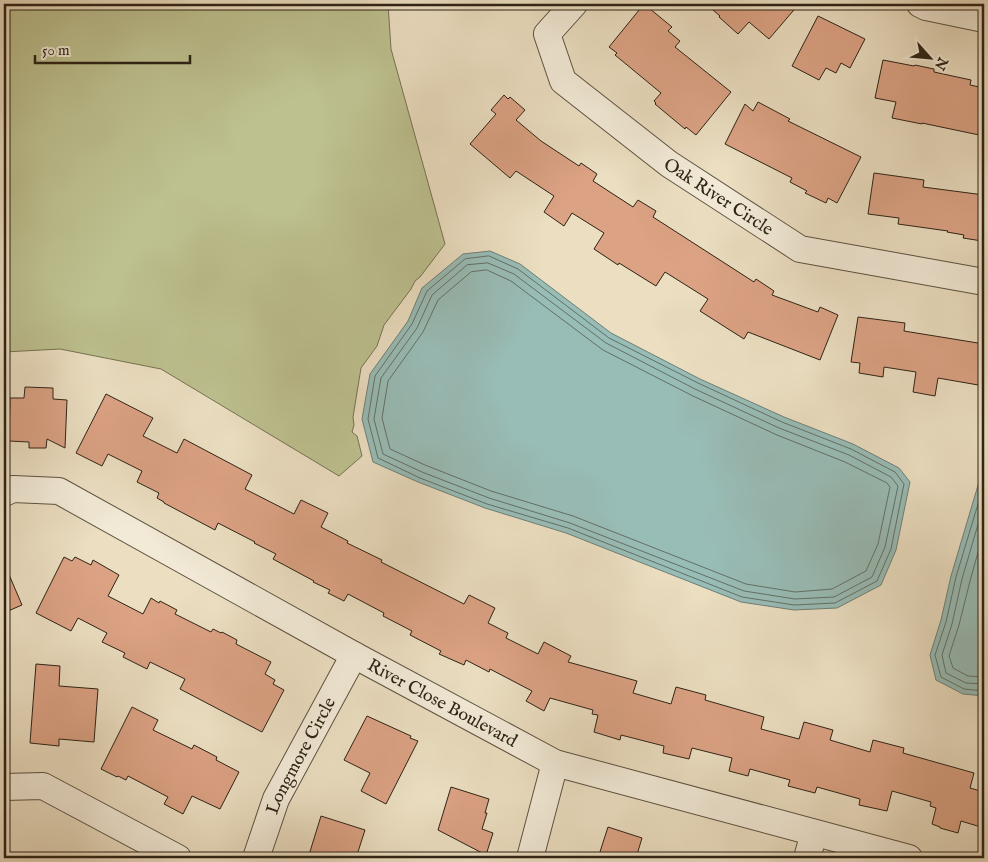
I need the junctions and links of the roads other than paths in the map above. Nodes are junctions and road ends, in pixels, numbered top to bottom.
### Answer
1 (574, 4) edge
2 (920, 4) edge
3 (984, 19) edge
4 (984, 282) edge
5 (4, 493) edge
6 (354, 655) junction
7 (556, 762) junction
8 (4, 788) edge
9 (814, 833) junction
10 (178, 858) edge
11 (256, 858) edge
12 (530, 858) edge
13 (807, 858) edge
14 (909, 858) edge

1 - 4 street, Oak River Circle
2 - 3 street
5 - 6 street, River Close Boulevard
6 - 7 street, River Close Boulevard
6 - 11 street, Longmore Circle
7 - 9 street, River Close Boulevard
7 - 12 street
8 - 10 street
9 - 13 street
9 - 14 street, River Close Boulevard

